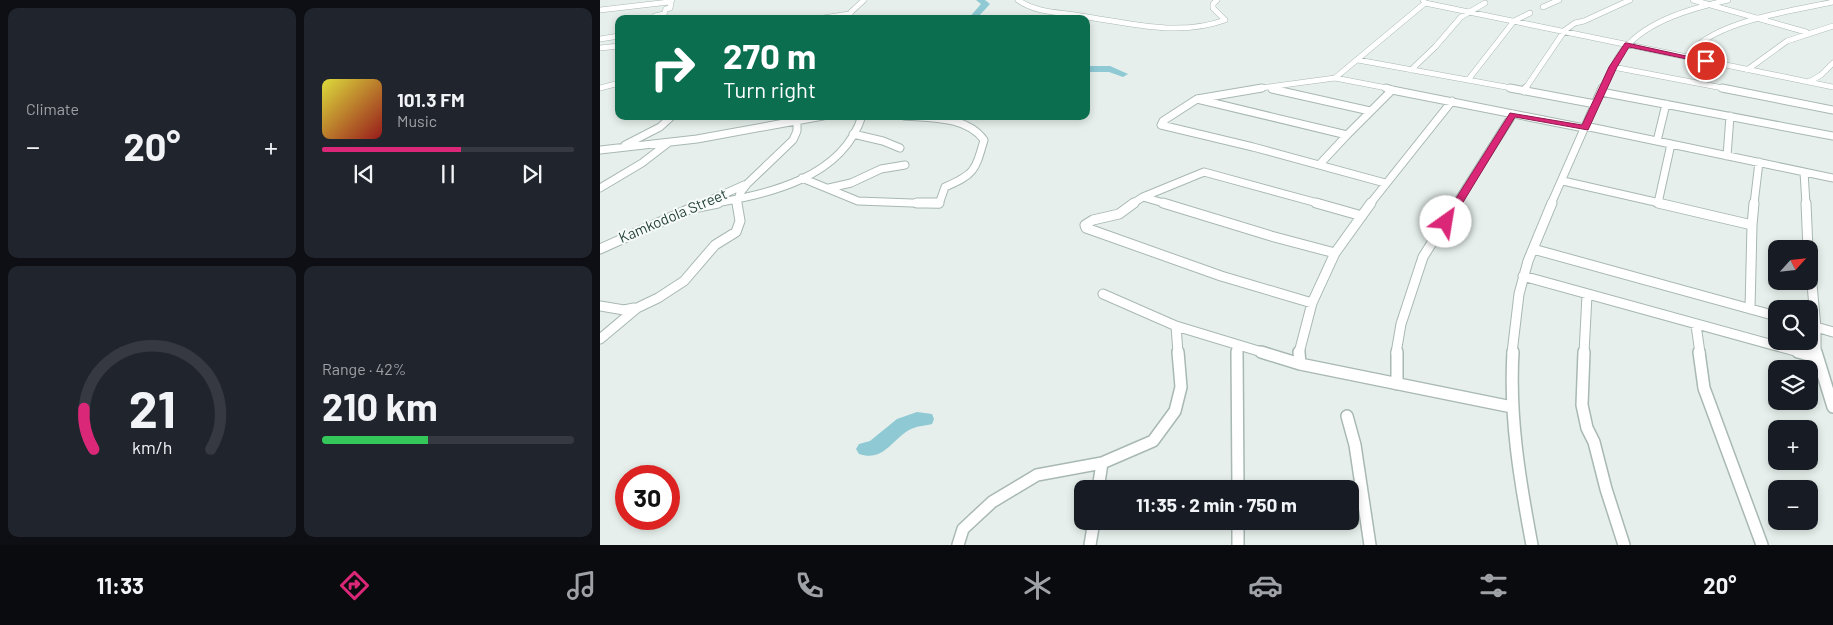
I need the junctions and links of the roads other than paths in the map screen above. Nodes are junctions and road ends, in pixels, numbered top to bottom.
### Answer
1 (864, 0) edge
2 (1018, 0) edge
3 (1217, 0) edge
4 (1559, 0) edge
5 (1630, 0) edge
6 (1692, 0) edge
7 (1728, 0) edge
8 (671, 1) edge
9 (1422, 1) edge
10 (1833, 2) edge
11 (1485, 3) dead end
12 (1708, 4) junction
13 (1543, 7) dead end
14 (600, 10) edge
15 (1469, 12) junction
16 (1530, 13) dead end
17 (660, 15) edge
18 (850, 15) edge
19 (1072, 15) edge
20 (1090, 17) edge
21 (1755, 18) junction
22 (1514, 22) junction
23 (1833, 26) edge
24 (1564, 31) junction
25 (1806, 32) junction
26 (615, 37) edge
27 (600, 39) edge
28 (1627, 45) junction
29 (615, 46) edge
30 (600, 48) edge
31 (1688, 57) junction
32 (1358, 60) junction
33 (1833, 63) edge
34 (1613, 67) junction
35 (1411, 70) junction
36 (1747, 70) junction
37 (1334, 78) junction
38 (1468, 80) junction
39 (1809, 82) junction
40 (615, 85) edge
41 (1266, 87) junction
42 (1833, 87) edge
43 (600, 88) edge
44 (1393, 89) junction
45 (1524, 91) junction
46 (1601, 92) junction
47 (1197, 100) junction
48 (1452, 102) junction
49 (1595, 104) junction
50 (1666, 104) junction
51 (1833, 110) edge
52 (1370, 111) junction
53 (1513, 114) junction
54 (1730, 116) junction
55 (667, 120) edge
56 (791, 120) edge
57 (797, 120) edge
58 (860, 120) edge
59 (944, 120) edge
60 (1585, 127) junction
61 (853, 134) junction
62 (1347, 136) junction
63 (1833, 136) edge
64 (1656, 141) junction
65 (668, 142) junction
66 (1671, 144) junction
67 (618, 148) junction
68 (900, 148) dead end
69 (600, 150) edge
70 (1727, 156) junction
71 (1758, 162) junction
72 (1319, 165) junction
73 (906, 166) dead end
74 (1804, 172) junction
75 (802, 178) junction
76 (1833, 178) edge
77 (1562, 181) junction
78 (1385, 183) junction
79 (747, 184) junction
80 (600, 188) edge
81 (829, 188) junction
82 (1143, 197) junction
83 (737, 198) junction
84 (1658, 203) junction
85 (693, 208) junction
86 (1362, 216) junction
87 (1752, 225) junction
88 (1808, 240) edge
89 (600, 249) edge
90 (1533, 249) junction
91 (1335, 253) junction
92 (1522, 276) junction
93 (1103, 294) dead end
94 (1587, 295) junction
95 (1312, 303) junction
96 (600, 306) edge
97 (636, 308) junction
98 (1750, 309) junction
99 (1768, 314) edge
100 (1696, 325) junction
101 (1176, 326) junction
102 (1818, 328) edge
103 (1833, 332) edge
104 (600, 339) edge
105 (1237, 345) junction
106 (1815, 350) edge
107 (1816, 357) junction
108 (1300, 364) junction
109 (1397, 384) junction
110 (1512, 407) junction
111 (1833, 407) edge
112 (1347, 416) dead end
113 (1102, 463) junction
114 (1099, 480) edge
115 (1238, 480) edge
116 (1092, 530) edge
117 (1238, 530) edge
118 (958, 545) edge
119 (1090, 545) edge
120 (1238, 545) edge
121 (1370, 545) edge
122 (1532, 545) edge
123 (1624, 545) edge
124 (1762, 545) edge

1 - 18 street
2 - 19 street
3 - 20 street
4 - 13 street
5 - 24 street
6 - 12 street
7 - 12 street
8 - 14 street
8 - 17 street
9 - 15 street
9 - 32 street
10 - 21 street
11 - 15 street
12 - 21 street
12 - 28 street
15 - 22 street
15 - 35 street
16 - 22 street
21 - 25 street
21 - 31 street
22 - 24 street
22 - 38 street
23 - 25 street
24 - 28 street
24 - 45 street
25 - 36 street
26 - 27 street
28 - 31 street
28 - 34 street
29 - 30 street
31 - 36 street
32 - 35 street
32 - 37 street
33 - 39 street
34 - 46 street
34 - 51 street
35 - 38 street
36 - 39 street
37 - 41 street
37 - 44 street
38 - 45 street
39 - 42 street
40 - 43 street
41 - 47 street
41 - 52 street
44 - 48 street
44 - 52 street
45 - 49 street
46 - 49 street
46 - 50 street
47 - 62 street
47 - 72 street
48 - 53 street
48 - 78 street
49 - 60 street
50 - 54 street
50 - 64 street
52 - 62 street
53 - 60 street
53 - 109 street
54 - 63 street
54 - 70 street
55 - 67 street
56 - 65 street
57 - 79 street
58 - 61 street
59 - 81 street
60 - 64 street
60 - 77 street
61 - 68 street
61 - 75 street
62 - 72 street
64 - 66 street
65 - 67 street
65 - 80 street
66 - 70 street
66 - 84 street
67 - 69 street
70 - 71 street
71 - 74 street
71 - 87 street
72 - 78 street
73 - 81 street
74 - 76 street
74 - 88 street
75 - 81 street
75 - 83 street
77 - 84 street
77 - 90 street
78 - 86 street
79 - 83 street
79 - 85 street, Kamkodola Street
82 - 86 street
82 - 91 street
82 - 95 street
83 - 85 street
83 - 97 street
84 - 87 street
85 - 89 street, Kamkodola Street
86 - 91 street
87 - 98 street
90 - 92 street
90 - 98 street
91 - 95 street
92 - 94 street
92 - 110 street
93 - 101 street
94 - 100 street
94 - 123 street
95 - 108 street
96 - 97 street
97 - 104 street
98 - 99 street
100 - 107 street
100 - 124 street
101 - 105 street
101 - 113 street
102 - 103 street
105 - 108 street
105 - 115 street
106 - 107 street
107 - 111 street
108 - 109 street
109 - 110 street
110 - 122 street
112 - 121 street
113 - 114 street
113 - 118 street
116 - 119 street
117 - 120 street

